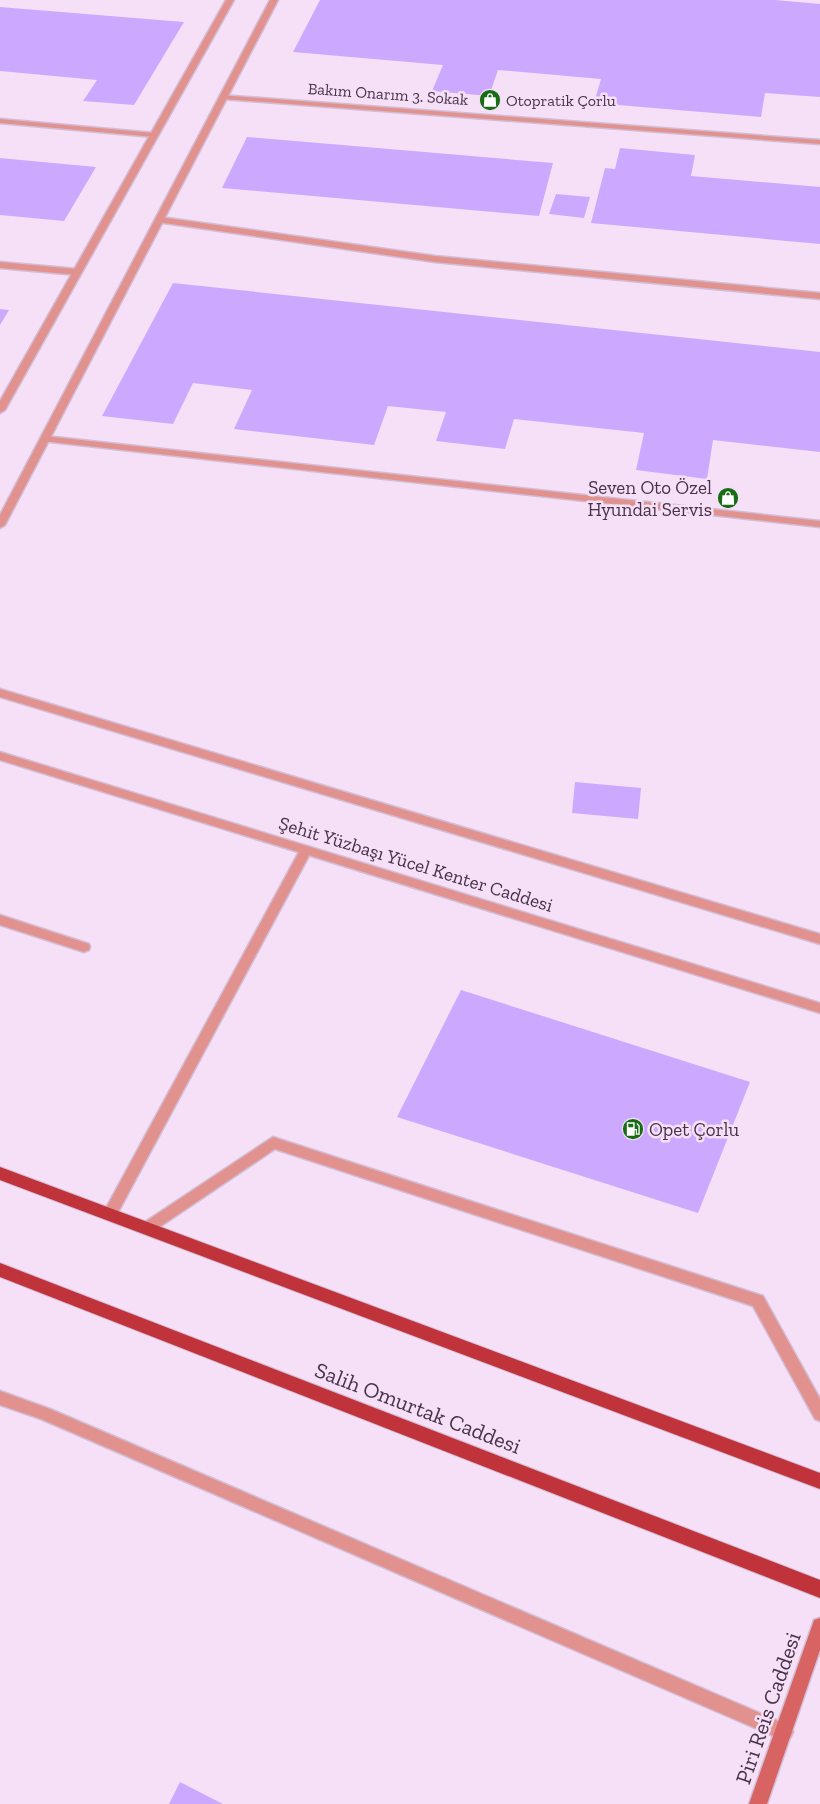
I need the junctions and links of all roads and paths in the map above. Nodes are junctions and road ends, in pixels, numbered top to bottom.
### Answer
1 (230, 0) edge
2 (274, 0) edge
3 (223, 97) junction
4 (0, 121) edge
5 (154, 135) junction
6 (820, 142) edge
7 (160, 220) junction
8 (0, 265) edge
9 (77, 272) junction
10 (820, 296) edge
11 (0, 410) edge
12 (45, 439) junction
13 (820, 524) edge
14 (0, 525) edge
15 (0, 693) edge
16 (0, 756) edge
17 (306, 850) junction
18 (0, 920) edge
19 (820, 939) edge
20 (84, 947) dead end
21 (820, 1008) edge
22 (0, 1173) edge
23 (110, 1214) junction
24 (147, 1228) junction
25 (0, 1270) edge
26 (0, 1398) edge
27 (820, 1414) edge
28 (820, 1481) edge
29 (820, 1589) edge
30 (820, 1626) edge
31 (784, 1732) junction
32 (758, 1804) edge

1 - 5 street
2 - 3 street
3 - 6 street, Bakım Onarım 3. Sokak
3 - 7 street
4 - 5 street
5 - 9 street
7 - 10 street
7 - 12 street
8 - 9 street
9 - 11 street
12 - 13 street
12 - 14 street
15 - 19 street
16 - 17 street, Şehit Yüzbaşı Yücel Kenter Caddesi
17 - 21 street, Şehit Yüzbaşı Yücel Kenter Caddesi
17 - 23 street
18 - 20 street
22 - 23 highway
23 - 24 highway
24 - 27 street
24 - 28 highway
25 - 29 highway, Salih Omurtak Caddesi
26 - 31 street
30 - 31 main road, Piri Reis Caddesi
31 - 32 main road, Piri Reis Caddesi

